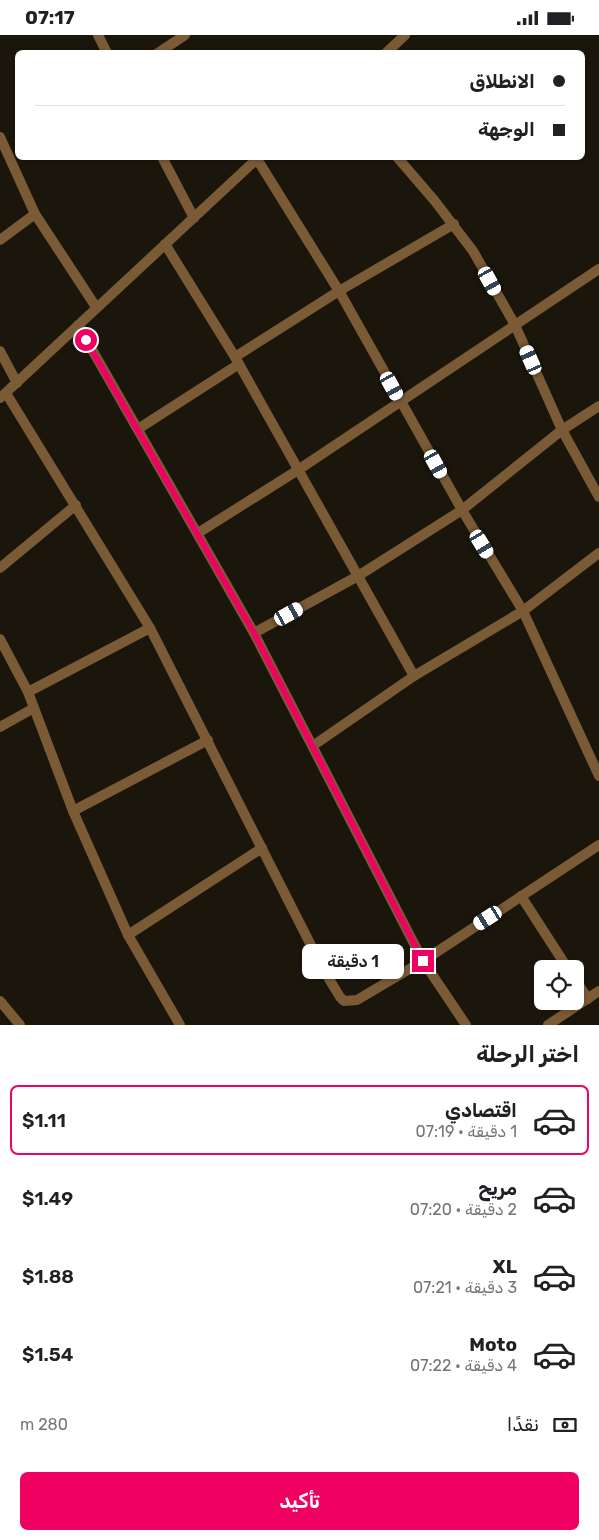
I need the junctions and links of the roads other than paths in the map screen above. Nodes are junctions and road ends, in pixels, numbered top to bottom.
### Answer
1 (98, 35) edge
2 (185, 35) edge
3 (405, 35) edge
4 (106, 50) edge
5 (162, 50) edge
6 (389, 50) edge
7 (0, 137) edge
8 (15, 160) edge
9 (164, 160) edge
10 (257, 160) edge
11 (259, 160) edge
12 (399, 160) edge
13 (35, 214) junction
14 (194, 217) junction
15 (454, 224) junction
16 (0, 240) edge
17 (165, 244) junction
18 (599, 269) edge
19 (339, 291) junction
20 (96, 307) junction
21 (78, 325) junction
22 (515, 325) junction
23 (0, 351) edge
24 (237, 360) junction
25 (18, 383) junction
26 (3, 395) edge
27 (401, 401) junction
28 (599, 406) edge
29 (138, 429) junction
30 (562, 430) junction
31 (298, 469) junction
32 (599, 497) edge
33 (76, 505) junction
34 (462, 510) junction
35 (198, 533) junction
36 (599, 553) edge
37 (0, 568) edge
38 (358, 576) junction
39 (523, 611) junction
40 (150, 628) junction
41 (254, 633) junction
42 (0, 639) edge
43 (414, 676) junction
44 (28, 692) junction
45 (34, 708) junction
46 (0, 727) edge
47 (208, 740) junction
48 (314, 745) junction
49 (599, 776) edge
50 (73, 811) junction
51 (599, 845) edge
52 (262, 849) junction
53 (521, 896) junction
54 (128, 935) junction
55 (562, 960) edge
56 (423, 961) junction
57 (599, 991) edge
58 (584, 993) edge
59 (588, 999) junction
60 (0, 1001) edge
61 (20, 1025) edge
62 (180, 1025) edge
63 (466, 1025) edge
64 (548, 1025) edge

1 - 4 street
2 - 5 street
3 - 6 street
7 - 8 street
8 - 13 street
9 - 14 street
10 - 14 street
11 - 19 street
12 - 15 street
13 - 16 street
13 - 20 street
14 - 17 street
15 - 19 street
15 - 22 street
17 - 20 street
17 - 24 street
18 - 22 street
19 - 24 street
19 - 27 street
20 - 21 street
21 - 25 street
21 - 29 street
22 - 27 street
22 - 30 street
23 - 25 street
24 - 29 street
24 - 31 street
25 - 26 street
26 - 33 street
27 - 31 street
27 - 34 street
28 - 30 street
29 - 35 street
30 - 32 street
30 - 34 street
31 - 35 street
31 - 38 street
33 - 37 street
33 - 40 street
34 - 38 street
34 - 39 street
35 - 41 street
36 - 39 street
38 - 41 street
38 - 43 street
39 - 43 street
39 - 49 street
40 - 44 street
40 - 47 street
41 - 48 street
42 - 44 street
43 - 48 street
44 - 45 street
45 - 46 street
45 - 50 street
47 - 50 street
47 - 52 street
48 - 56 street
50 - 54 street
51 - 53 street
52 - 54 street
52 - 56 street
53 - 55 street
53 - 56 street
54 - 62 street
56 - 63 street
57 - 59 street
58 - 59 street
59 - 64 street
60 - 61 street

